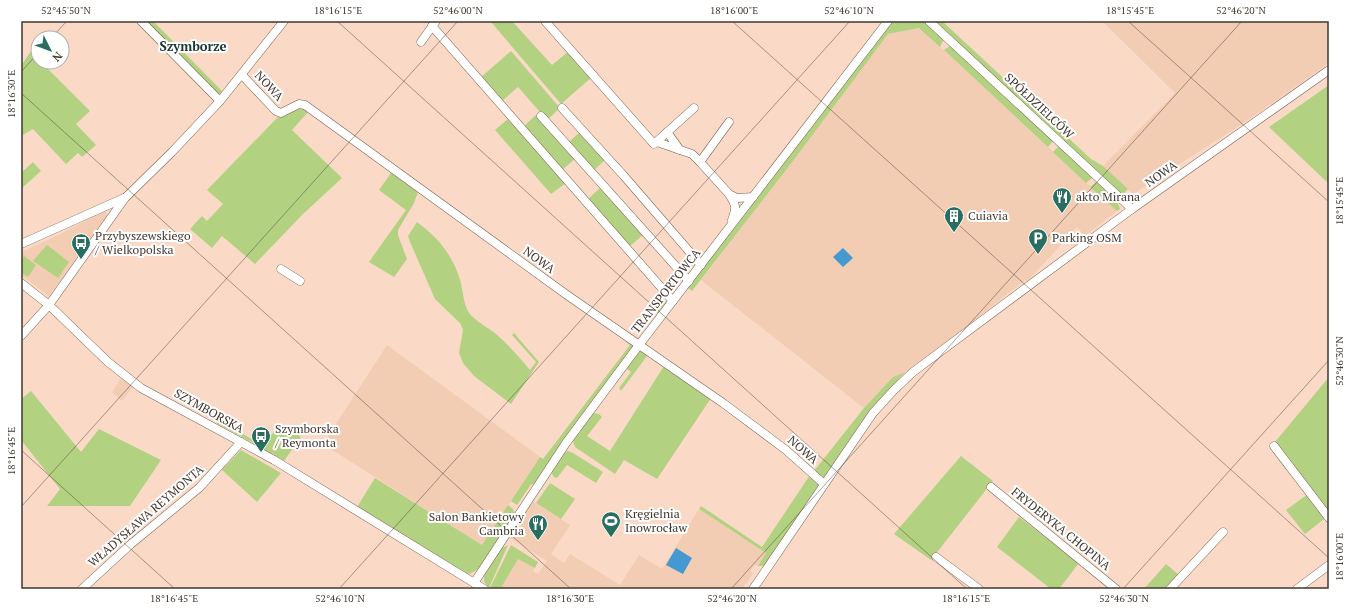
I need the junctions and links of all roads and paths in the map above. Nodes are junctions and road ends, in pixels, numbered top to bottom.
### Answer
1 (141, 21) edge
2 (284, 21) edge
3 (545, 21) edge
4 (888, 21) edge
5 (929, 21) edge
6 (434, 24) edge
7 (420, 42) dead end
8 (1329, 70) edge
9 (242, 75) junction
10 (220, 101) junction
11 (562, 108) dead end
12 (694, 108) dead end
13 (541, 116) dead end
14 (729, 122) dead end
15 (667, 132) junction
16 (657, 142) junction
17 (680, 150) junction
18 (700, 162) junction
19 (729, 194) junction
20 (753, 197) junction
21 (125, 198) junction
22 (1132, 209) junction
23 (728, 229) junction
24 (21, 244) edge
25 (701, 265) junction
26 (281, 269) dead end
27 (300, 281) dead end
28 (689, 281) junction
29 (21, 283) edge
30 (673, 301) junction
31 (49, 305) junction
32 (21, 336) edge
33 (639, 345) junction
34 (241, 442) junction
35 (1274, 446) dead end
36 (824, 484) junction
37 (991, 487) dead end
38 (1329, 518) edge
39 (1223, 532) dead end
40 (936, 557) dead end
41 (1329, 565) edge
42 (474, 583) junction
43 (82, 589) edge
44 (484, 589) edge
45 (753, 589) edge
46 (979, 589) edge
47 (1116, 589) edge
48 (1170, 589) edge
49 (1297, 589) edge

1 - 10 street
2 - 9 street
3 - 16 street
4 - 20 street, TRANSPORTOWCA
5 - 22 street, SPÓŁDZIELCÓW
6 - 7 street
6 - 30 street
8 - 22 street, NOWA
9 - 10 street
9 - 33 street, NOWA
10 - 21 street
11 - 25 street
12 - 15 street
13 - 28 street
14 - 18 street
15 - 16 street
15 - 17 street
16 - 17 street
17 - 18 street
18 - 19 street
19 - 20 street
19 - 23 street
20 - 23 street, TRANSPORTOWCA
21 - 24 street
21 - 31 street
22 - 36 street, NOWA
23 - 25 street, TRANSPORTOWCA
25 - 28 street, TRANSPORTOWCA
26 - 27 street
28 - 30 street, TRANSPORTOWCA
29 - 31 street, SZYMBORSKA
30 - 33 street, TRANSPORTOWCA
31 - 32 street
31 - 34 street, SZYMBORSKA
33 - 36 street, NOWA
33 - 42 street, TRANSPORTOWCA
34 - 42 street, SZYMBORSKA
34 - 43 street, WŁADYSŁAWA REYMONTA
35 - 38 street
36 - 45 street, NOWA
37 - 47 street, FRYDERYKA CHOPINA
39 - 48 street
40 - 46 street
41 - 49 street
42 - 44 street, SZYMBORSKA

